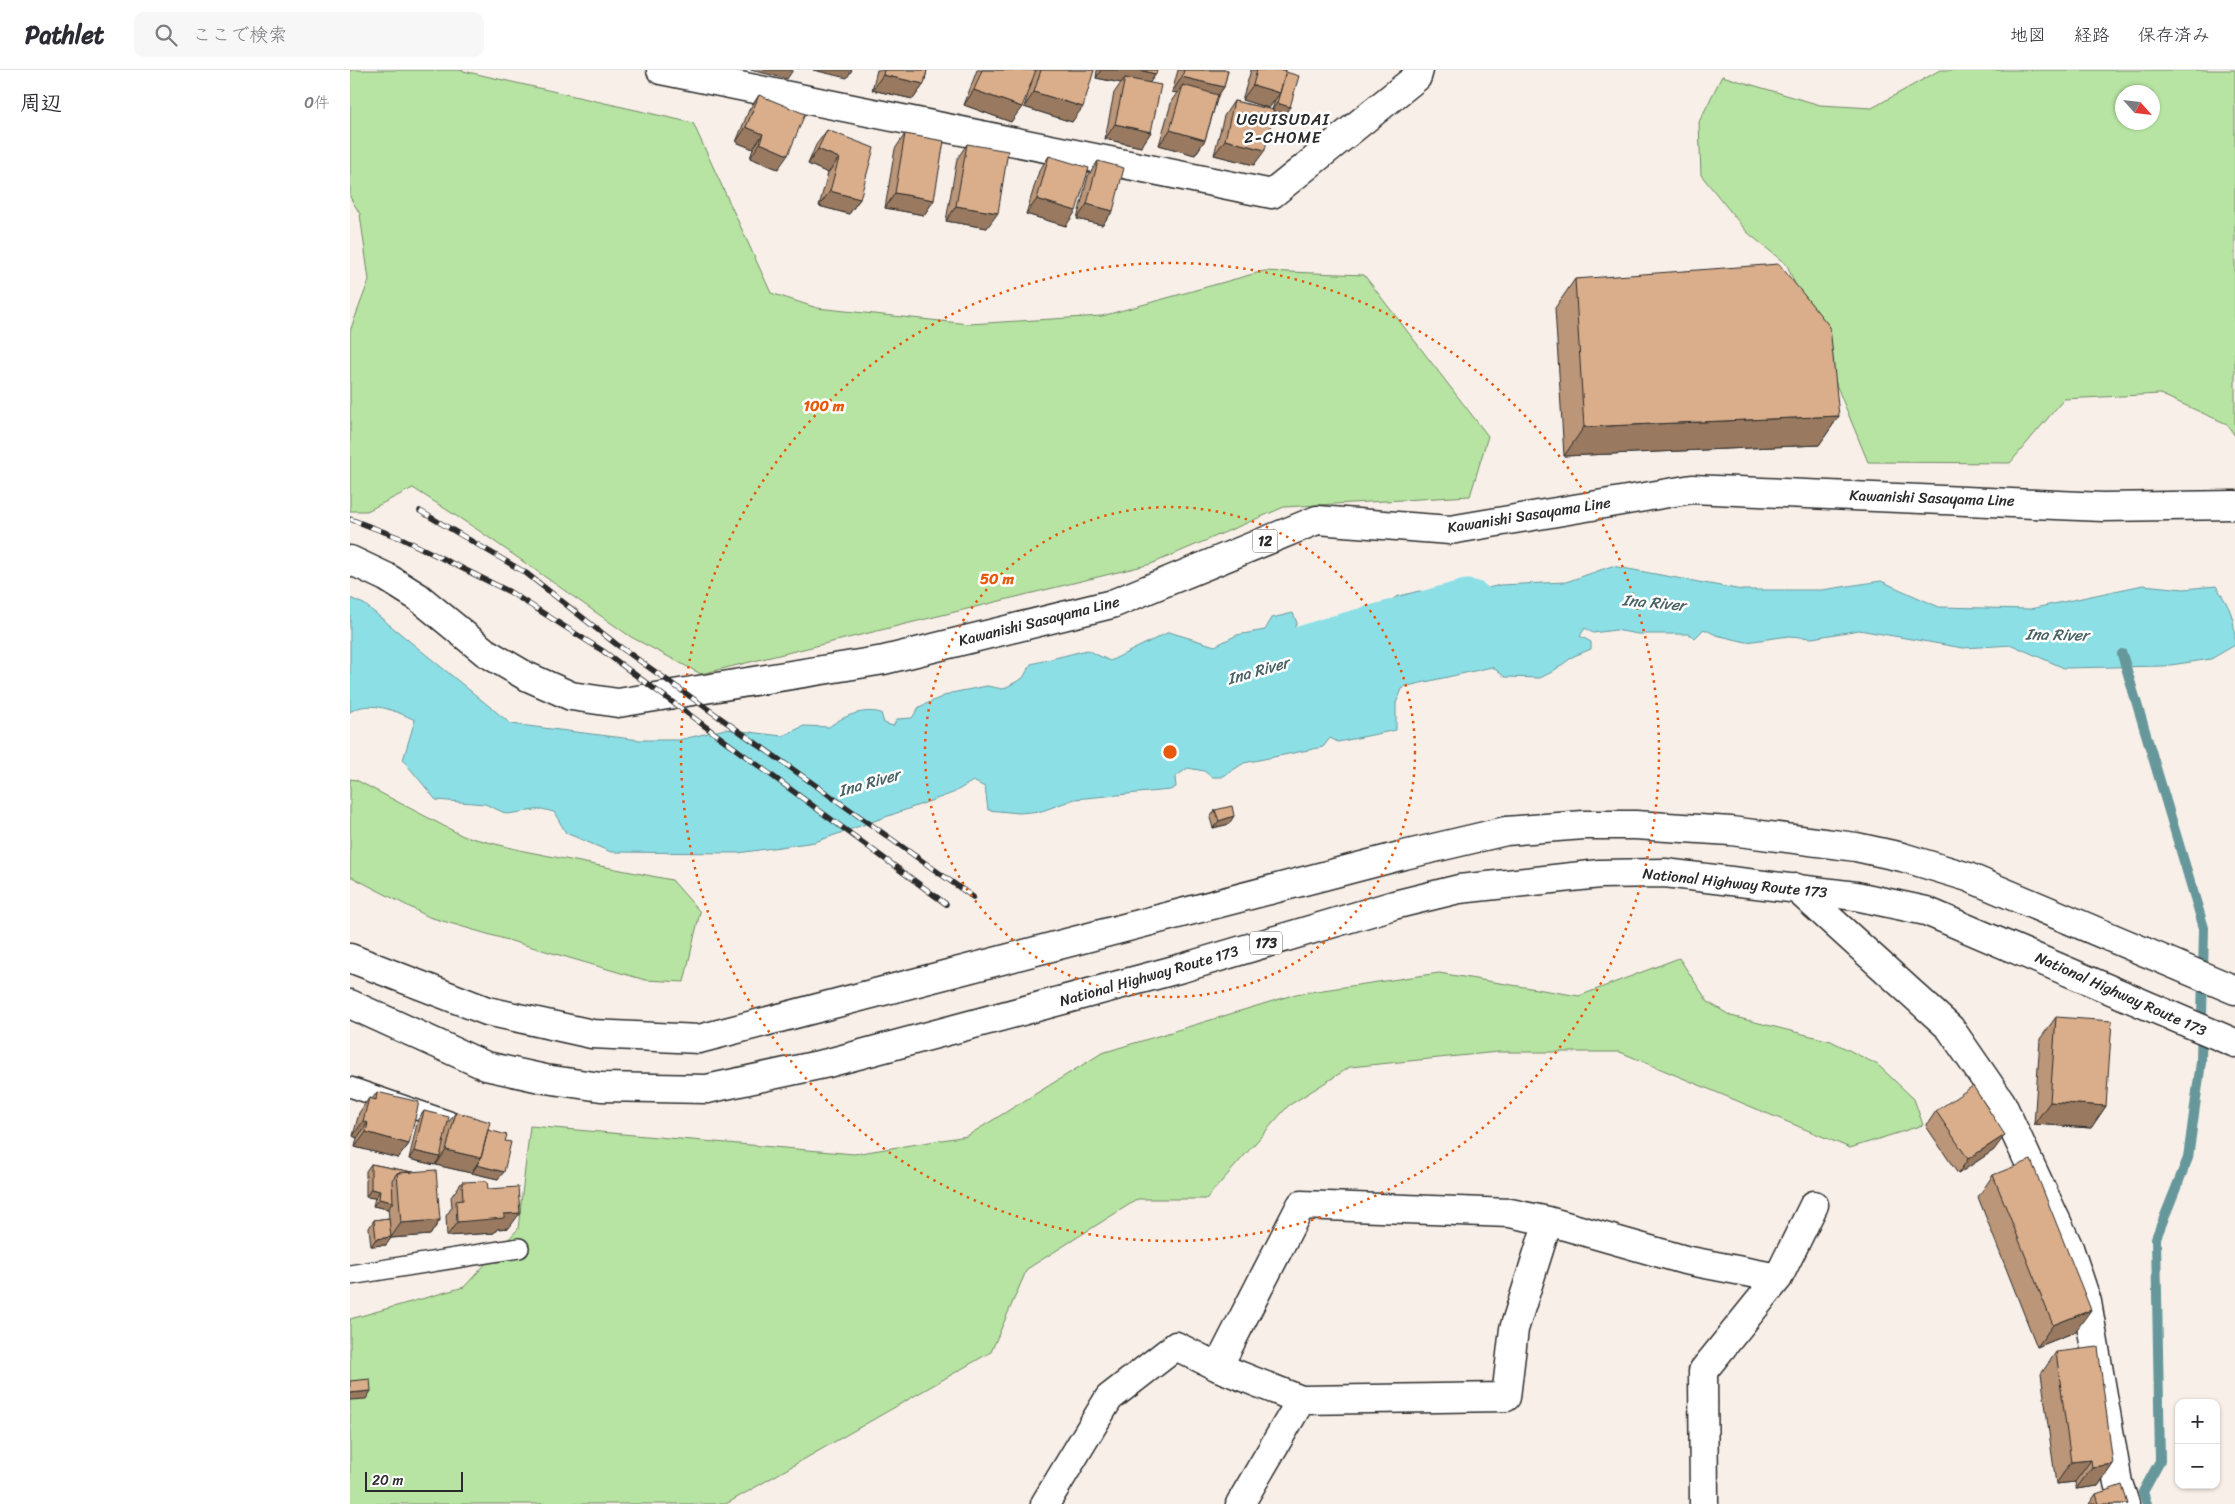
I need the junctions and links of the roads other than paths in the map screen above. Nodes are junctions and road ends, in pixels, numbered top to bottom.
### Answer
1 (661, 70) edge
2 (1419, 70) edge
3 (2235, 505) edge
4 (350, 560) edge
5 (1796, 888) junction
6 (350, 958) edge
7 (2227, 986) edge
8 (350, 1004) edge
9 (2227, 1040) edge
10 (350, 1087) edge
11 (464, 1127) edge
12 (1814, 1205) dead end
13 (1548, 1221) junction
14 (518, 1248) dead end
15 (350, 1275) edge
16 (1778, 1278) junction
17 (1218, 1367) junction
18 (1301, 1400) junction
19 (1045, 1504) edge
20 (1240, 1504) edge
21 (1704, 1504) edge
22 (2125, 1504) edge

1 - 2 main road
3 - 4 main road, Kawanishi Sasayama Line / 12
5 - 8 main road, National Highway Route 173 / 173
5 - 9 main road, National Highway Route 173 / 173
5 - 22 main road
6 - 7 main road
10 - 11 lane
12 - 16 main road
13 - 16 main road
13 - 17 main road
13 - 18 main road
14 - 15 lane
16 - 21 main road
17 - 18 main road
17 - 19 main road
18 - 20 main road

